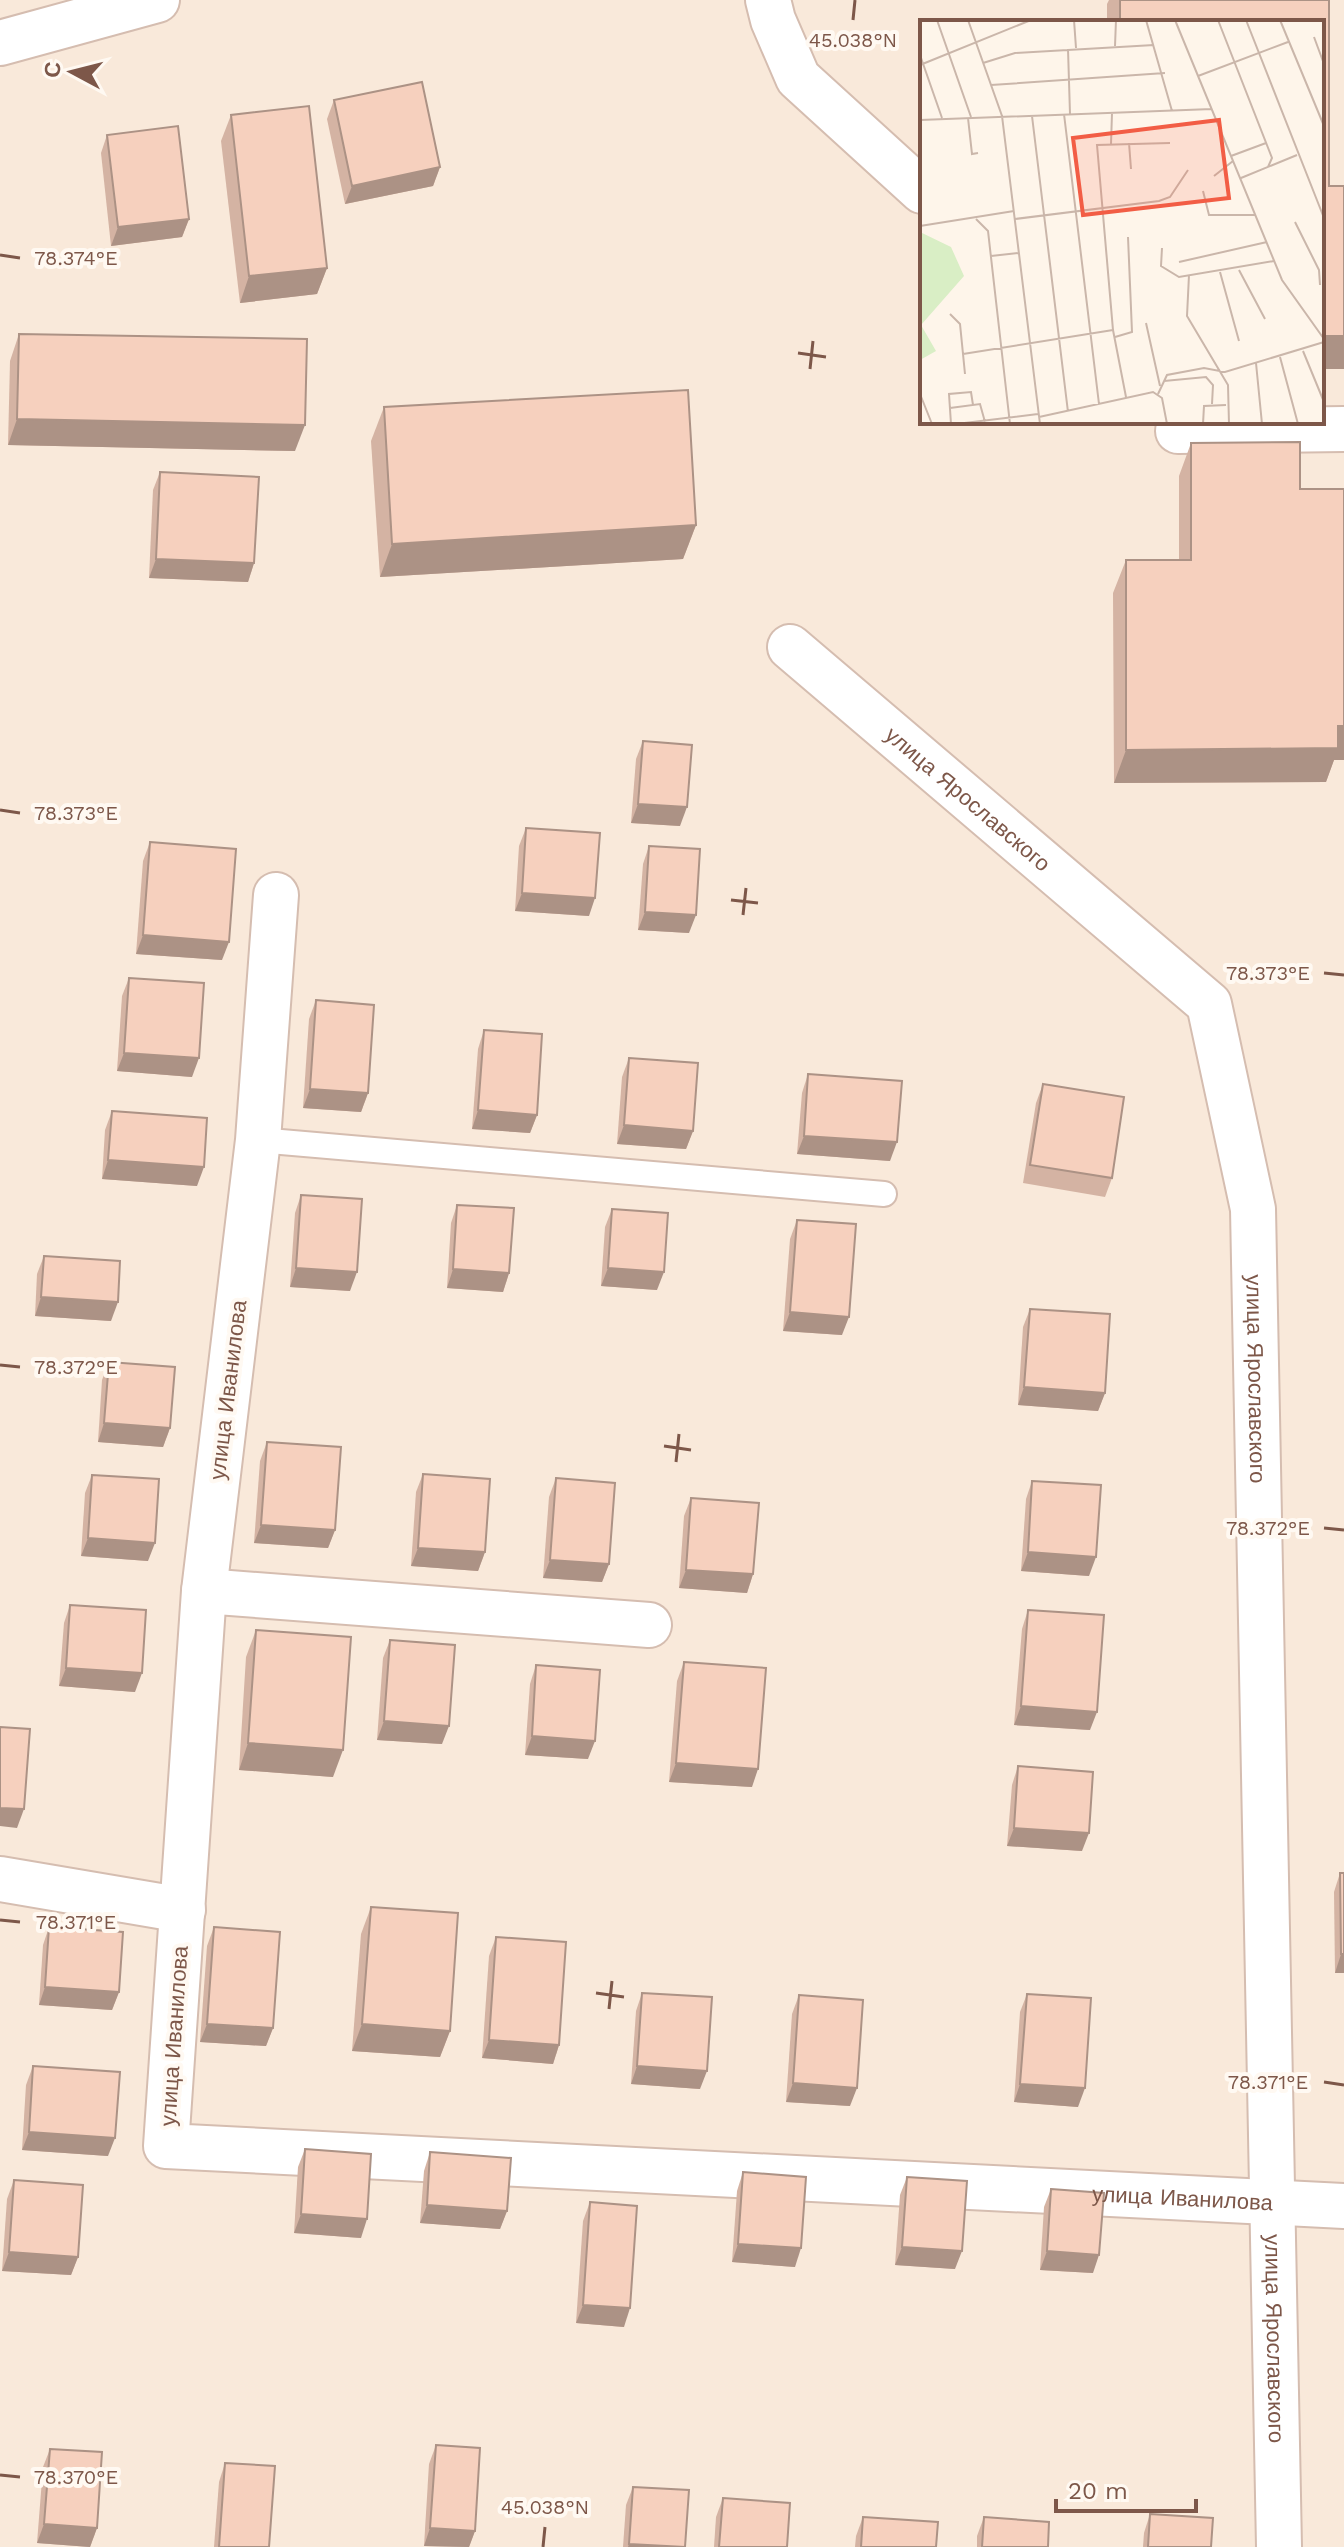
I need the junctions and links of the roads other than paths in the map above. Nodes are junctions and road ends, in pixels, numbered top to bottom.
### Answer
1 (157, 0) edge
2 (768, 0) edge
3 (0, 43) edge
4 (920, 189) edge
5 (1344, 429) edge
6 (1178, 431) dead end
7 (790, 647) dead end
8 (276, 895) dead end
9 (258, 1140) junction
10 (884, 1194) dead end
11 (204, 1591) junction
12 (649, 1625) dead end
13 (0, 1879) edge
14 (183, 1910) junction
15 (1272, 2204) junction
16 (1344, 2206) edge
17 (1279, 2547) edge

1 - 3 street
2 - 4 street
5 - 6 street
7 - 15 street, улица Ярославского
8 - 9 street, улица Иванилова
9 - 10 lane
9 - 11 street, улица Иванилова
11 - 12 street
11 - 14 street, улица Иванилова
13 - 14 street
14 - 15 street, улица Иванилова
15 - 16 street, улица Иванилова
15 - 17 street, улица Ярославского

